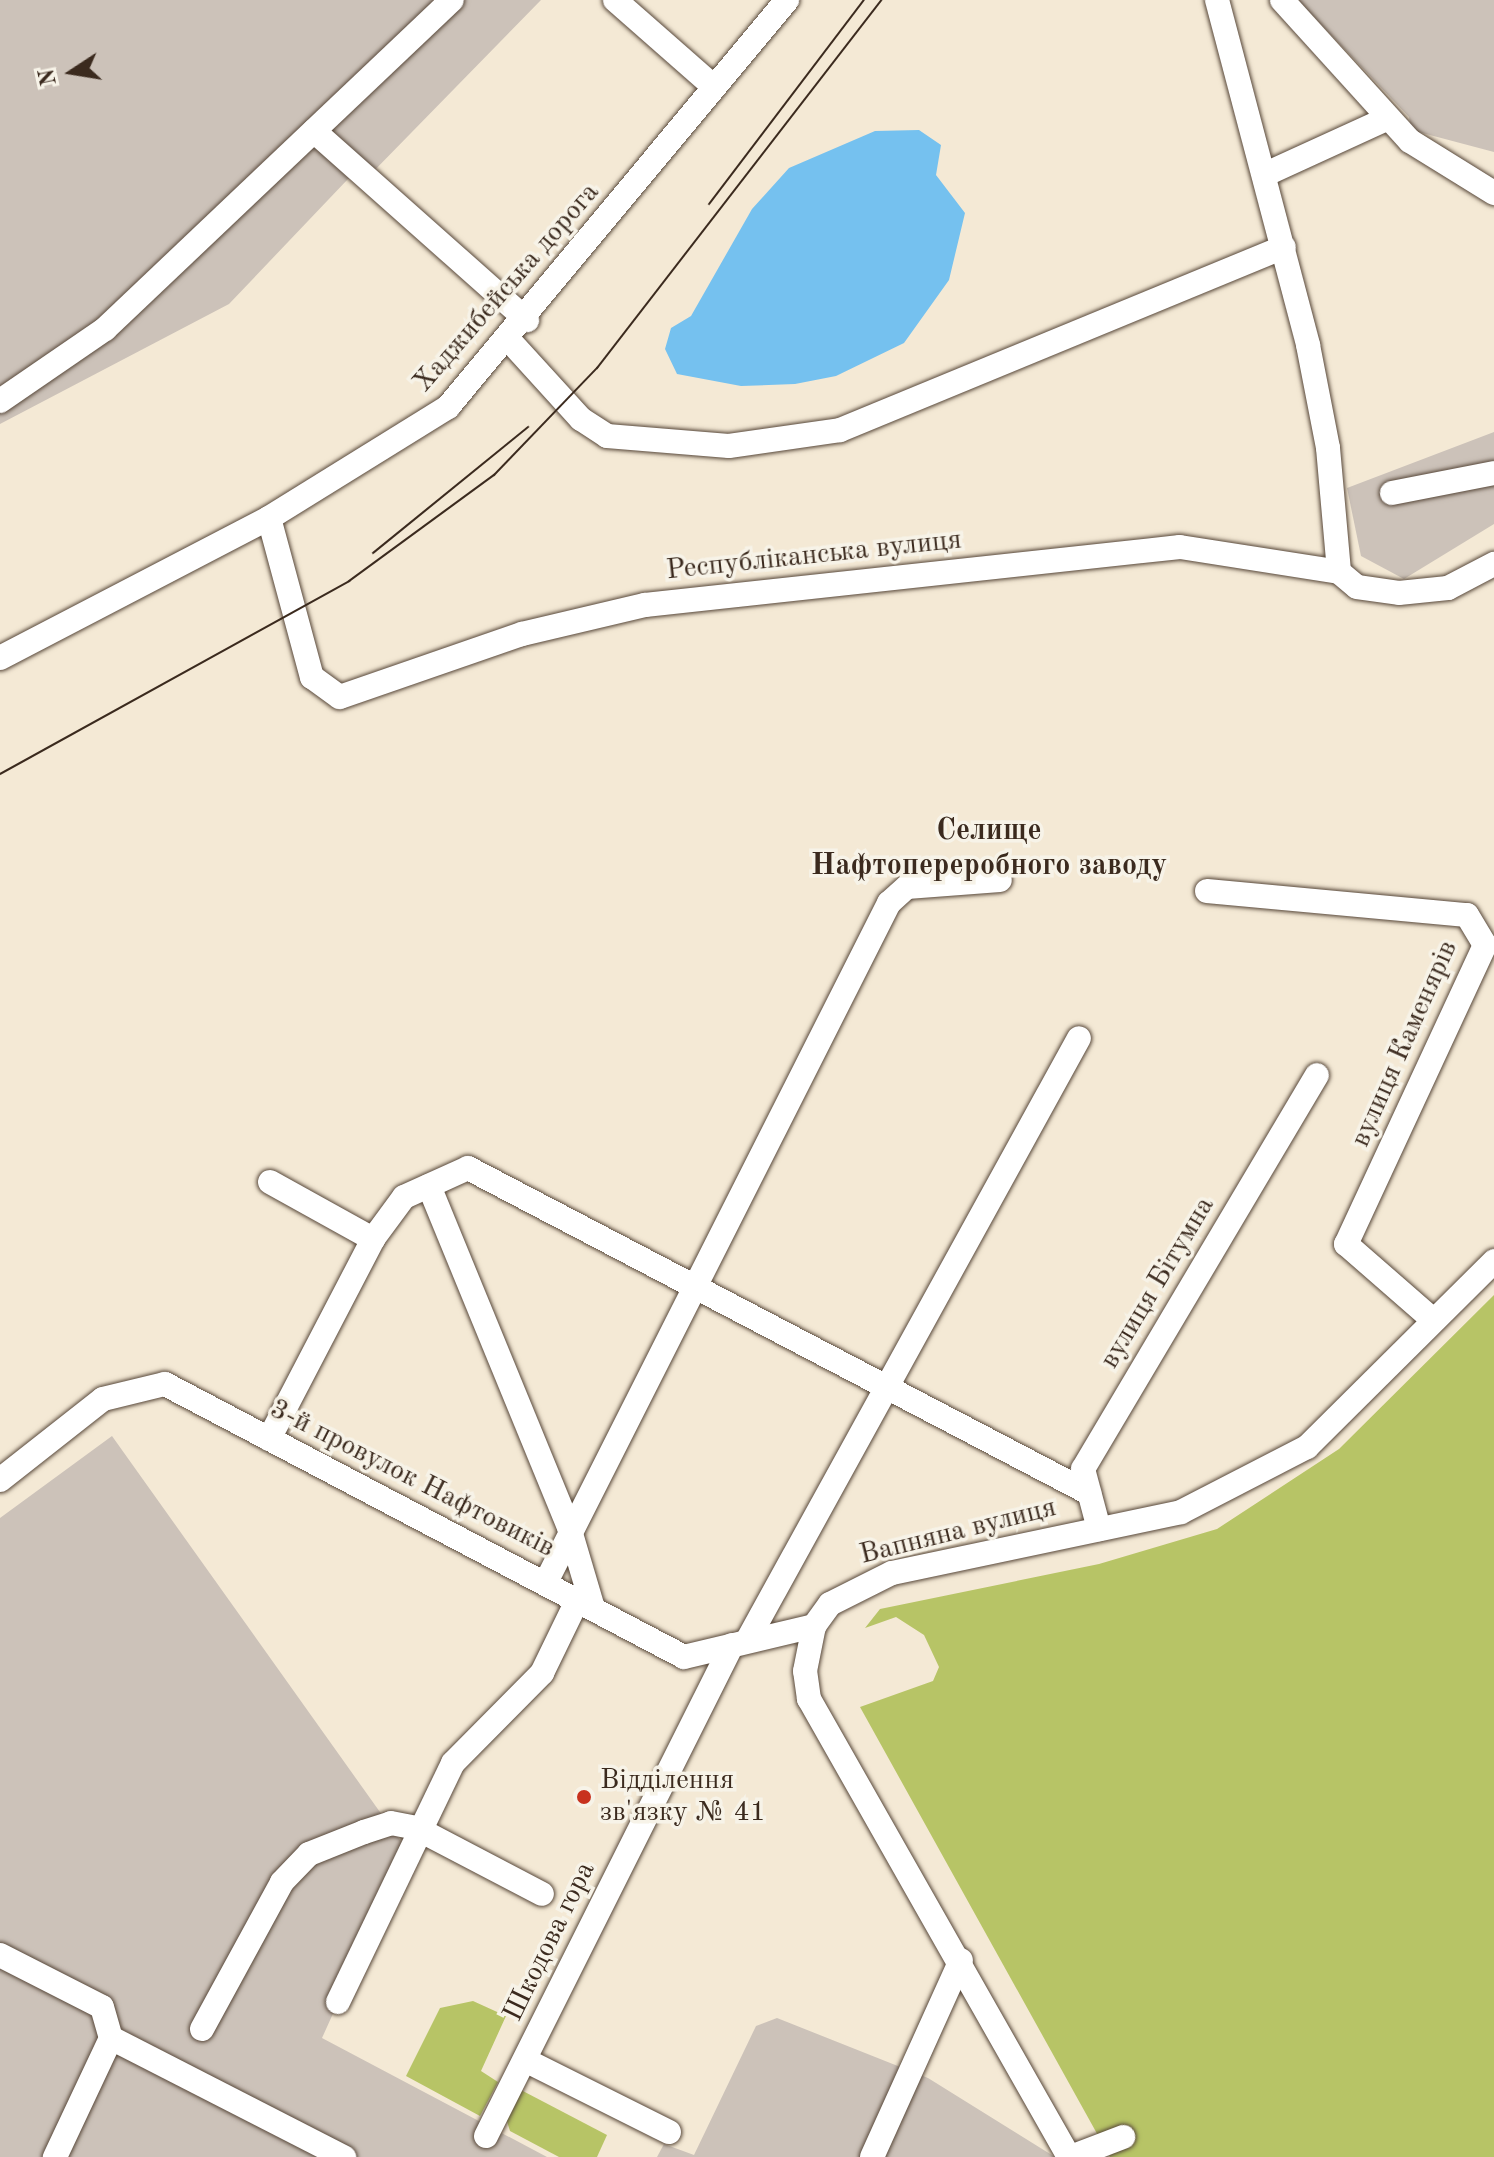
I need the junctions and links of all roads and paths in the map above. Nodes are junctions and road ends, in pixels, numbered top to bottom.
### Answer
1 (452, 0) edge
2 (615, 0) edge
3 (787, 0) edge
4 (1217, 0) edge
5 (1282, 0) edge
6 (714, 87) junction
7 (1386, 119) junction
8 (314, 131) junction
9 (1266, 174) junction
10 (1494, 193) edge
11 (1284, 247) junction
12 (527, 320) junction
13 (509, 340) junction
14 (0, 401) edge
15 (1494, 473) edge
16 (1392, 493) dead end
17 (269, 518) junction
18 (1494, 564) edge
19 (1339, 572) junction
20 (0, 658) edge
21 (1000, 880) dead end
22 (1207, 891) dead end
23 (1079, 1038) dead end
24 (1317, 1075) dead end
25 (270, 1182) dead end
26 (429, 1186) junction
27 (373, 1239) junction
28 (1494, 1261) edge
29 (694, 1287) junction
30 (1433, 1320) junction
31 (884, 1388) junction
32 (269, 1439) junction
33 (0, 1480) edge
34 (1089, 1493) junction
35 (569, 1527) junction
36 (1099, 1529) junction
37 (546, 1582) junction
38 (586, 1604) junction
39 (814, 1626) junction
40 (740, 1643) junction
41 (416, 1828) junction
42 (542, 1894) dead end
43 (0, 1955) edge
44 (961, 1960) junction
45 (338, 2002) dead end
46 (202, 2029) dead end
47 (111, 2038) junction
48 (525, 2060) junction
49 (669, 2132) dead end
50 (486, 2136) dead end
51 (1123, 2137) dead end
52 (55, 2157) edge
53 (344, 2157) edge
54 (872, 2157) edge
55 (1070, 2157) edge

1 - 8 street
2 - 6 street
3 - 6 street, Хаджибейська дорога
4 - 9 street
5 - 7 street
6 - 12 street, Хаджибейська дорога
7 - 9 street
7 - 10 street
8 - 12 street
8 - 14 street
9 - 11 street
11 - 13 street
11 - 19 street
12 - 13 street, Хаджибейська дорога
13 - 17 street, Хаджибейська дорога
15 - 16 street
17 - 19 street, Республіканська вулиця
17 - 20 street, Хаджибейська дорога
18 - 19 street, Республіканська вулиця
21 - 29 street
22 - 30 street, вулиця Каменярів
23 - 31 street, Шкодова гора
24 - 34 street, вулиця Бітумна
25 - 27 street
26 - 27 street
26 - 29 street
26 - 35 street
27 - 32 street
28 - 30 street, Вапняна вулиця
29 - 31 street
29 - 35 street
30 - 36 street, Вапняна вулиця
31 - 34 street
31 - 40 street, Шкодова гора
32 - 33 street, 3-й провулок Нафтовиків
32 - 37 street, 3-й провулок Нафтовиків
34 - 36 street, вулиця Бітумна
35 - 37 street
35 - 38 street
36 - 39 street, Вапняна вулиця
37 - 38 street, 3-й провулок Нафтовиків
38 - 40 street, 3-й провулок Нафтовиків
38 - 41 street
39 - 40 street, 3-й провулок Нафтовиків
39 - 44 street
40 - 48 street, Шкодова гора
41 - 42 street
41 - 45 street
41 - 46 street
43 - 47 street
44 - 54 street
44 - 55 street
47 - 52 street
47 - 53 street
48 - 49 street
48 - 50 street, Шкодова гора
51 - 55 street

